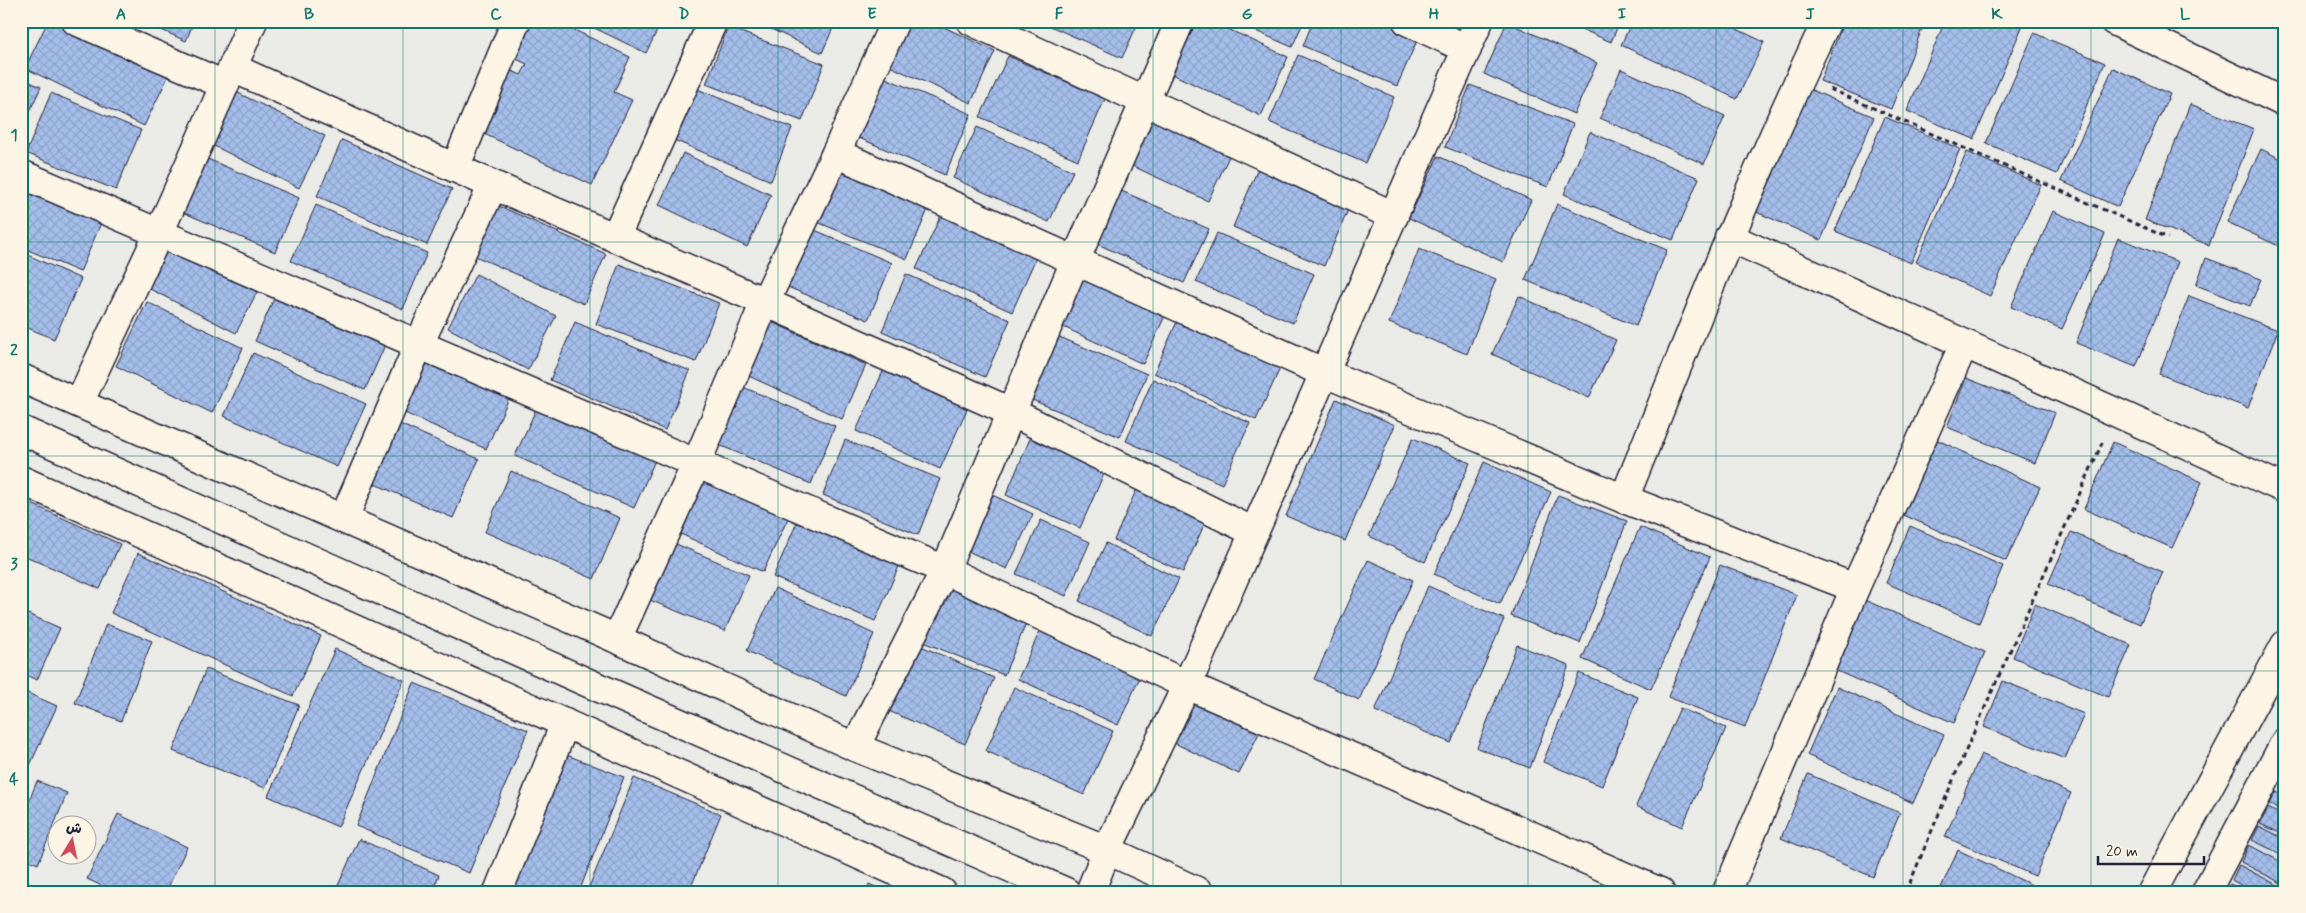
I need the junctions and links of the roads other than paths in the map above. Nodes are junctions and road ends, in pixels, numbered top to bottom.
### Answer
1 (76, 21) edge
2 (253, 21) edge
3 (516, 21) edge
4 (713, 21) edge
5 (895, 21) edge
6 (971, 21) edge
7 (1180, 21) edge
8 (1407, 21) edge
9 (1480, 21) edge
10 (1827, 21) edge
11 (2114, 21) edge
12 (1467, 49) junction
13 (229, 76) junction
14 (1145, 100) junction
15 (2285, 103) edge
16 (836, 153) junction
17 (455, 168) junction
18 (21, 174) edge
19 (493, 185) junction
20 (1394, 216) junction
21 (159, 233) junction
22 (1729, 236) junction
23 (615, 238) junction
24 (1075, 261) junction
25 (765, 302) junction
26 (419, 344) junction
27 (1964, 344) junction
28 (1325, 373) junction
29 (21, 378) edge
30 (79, 403) junction
31 (1011, 412) junction
32 (21, 430) edge
33 (697, 462) junction
34 (21, 480) edge
35 (2285, 489) edge
36 (1624, 499) junction
37 (344, 518) junction
38 (1254, 532) junction
39 (945, 570) junction
40 (1855, 588) junction
41 (617, 639) junction
42 (2285, 645) edge
43 (1187, 685) junction
44 (565, 723) junction
45 (2285, 742) edge
46 (855, 747) junction
47 (1107, 850) junction
48 (498, 892) edge
49 (942, 892) edge
50 (1066, 892) edge
51 (1090, 892) edge
52 (1199, 892) edge
53 (1660, 892) edge
54 (1727, 892) edge
55 (2152, 892) edge
56 (2206, 892) edge

1 - 13 street
2 - 13 street
3 - 17 street
4 - 23 street
5 - 16 street
6 - 14 street
7 - 14 street
8 - 12 street
9 - 12 street
10 - 22 street
11 - 15 street
12 - 20 street
13 - 17 street
13 - 21 street
14 - 20 street
14 - 24 street
16 - 24 street
16 - 25 street
17 - 19 street
18 - 21 street
19 - 23 street
19 - 26 street
20 - 28 street
21 - 26 street
21 - 30 street
22 - 27 street
22 - 36 street
23 - 25 street
24 - 28 street
24 - 31 street
25 - 31 street
25 - 33 street
26 - 33 street
26 - 37 street
27 - 35 street
27 - 40 street
28 - 36 street
28 - 38 street
29 - 30 street
30 - 37 street
31 - 38 street
31 - 39 street
32 - 50 street
33 - 39 street
33 - 41 street
34 - 44 street
36 - 40 street
37 - 41 street
38 - 43 street
39 - 43 street
39 - 46 street
40 - 54 street
41 - 46 street
42 - 55 street
43 - 47 street
43 - 53 street
44 - 48 street
44 - 49 street
45 - 56 street
46 - 47 street
47 - 51 street
47 - 52 street

